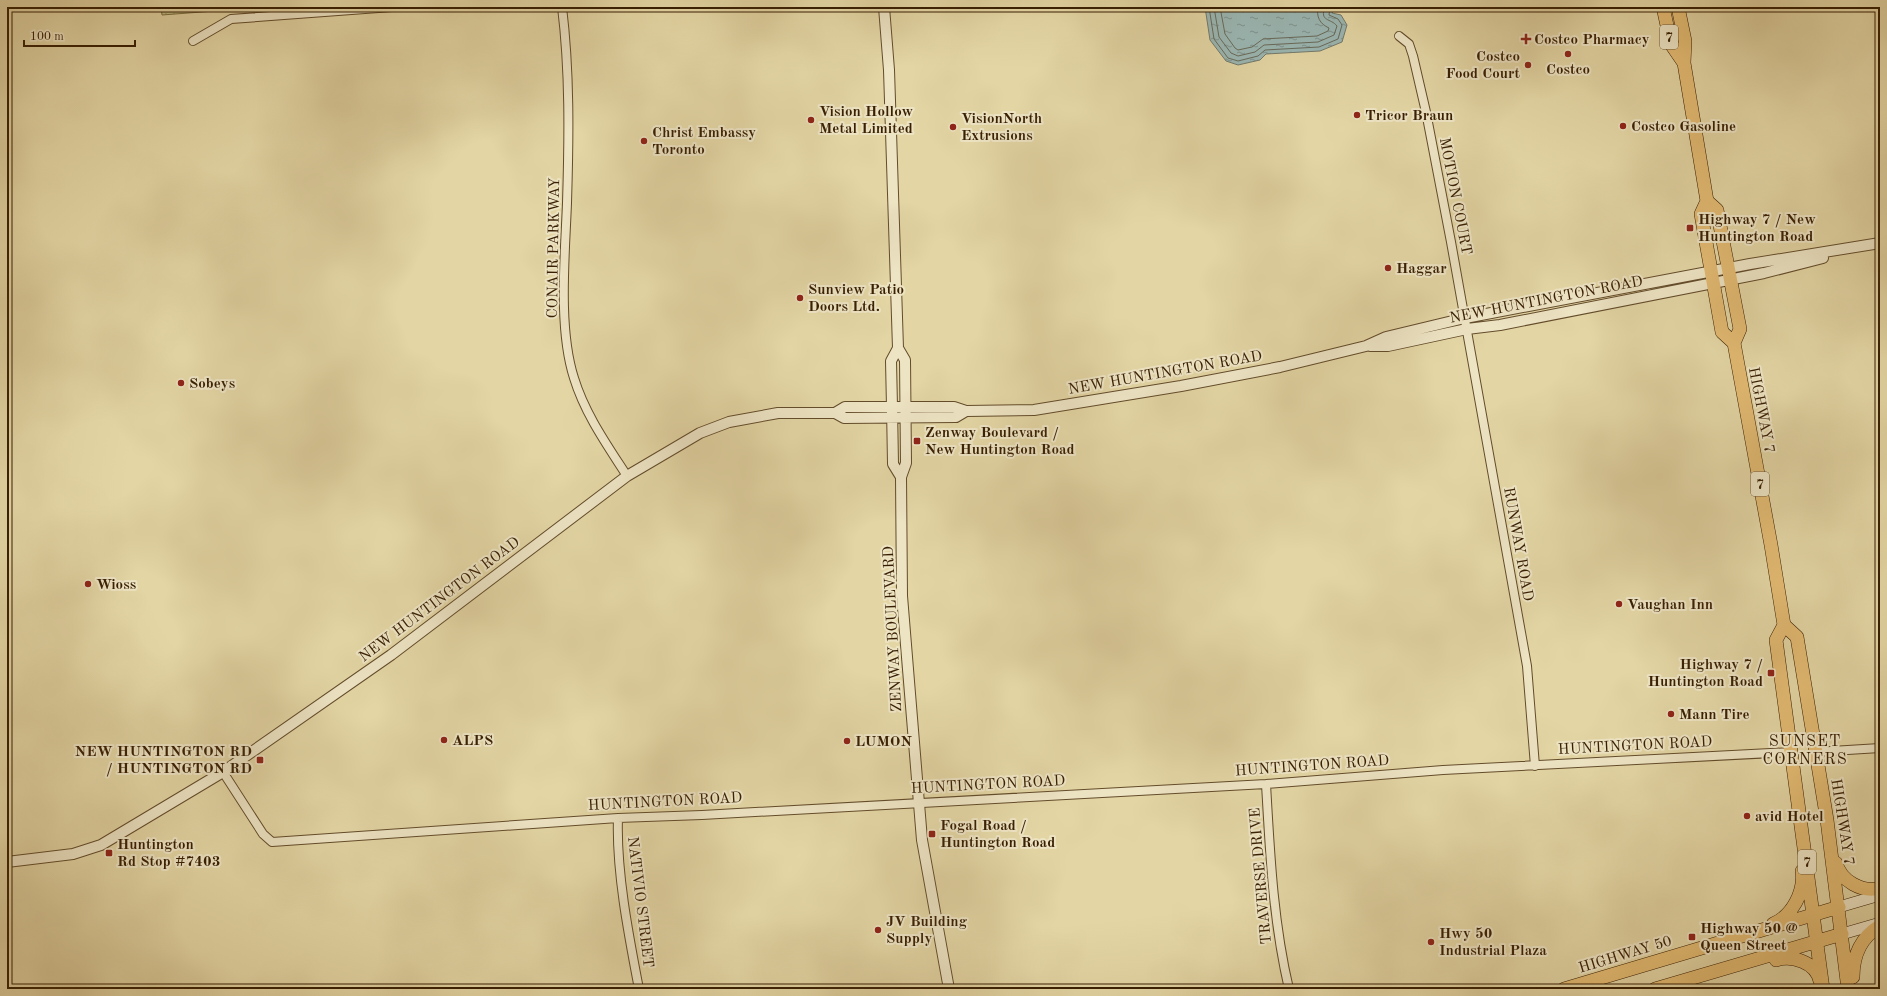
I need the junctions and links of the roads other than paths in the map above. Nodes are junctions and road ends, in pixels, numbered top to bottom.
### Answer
1 (392, 7) edge
2 (562, 7) edge
3 (884, 7) edge
4 (1663, 7) edge
5 (1678, 7) edge
6 (1399, 36) dead end
7 (193, 41) dead end
8 (1684, 63) junction
9 (1706, 201) junction
10 (1880, 243) edge
11 (1730, 274) junction
12 (1713, 277) junction
13 (1465, 318) junction
14 (1467, 329) junction
15 (1734, 343) junction
16 (1366, 346) junction
17 (898, 348) junction
18 (892, 407) junction
19 (906, 412) junction
20 (835, 413) junction
21 (893, 418) junction
22 (627, 476) junction
23 (901, 477) junction
24 (1784, 625) junction
25 (1880, 748) edge
26 (1792, 752) junction
27 (1815, 752) junction
28 (1535, 766) junction
29 (223, 772) junction
30 (1266, 784) junction
31 (919, 803) junction
32 (1800, 810) junction
33 (618, 818) junction
34 (1827, 820) junction
35 (7, 862) edge
36 (1880, 888) edge
37 (1880, 895) edge
38 (1839, 907) junction
39 (1814, 915) junction
40 (1880, 923) edge
41 (1880, 926) edge
42 (1842, 934) junction
43 (1817, 941) junction
44 (1722, 942) junction
45 (1721, 970) junction
46 (639, 989) edge
47 (950, 989) edge
48 (1289, 989) edge
49 (1564, 989) edge
50 (1655, 989) edge
51 (1822, 989) edge
52 (1848, 989) edge
53 (1854, 989) edge

1 - 7 street
2 - 22 street, CONAIR PARKWAY
3 - 17 street, ZENWAY BOULEVARD
4 - 8 main road, 7
5 - 8 main road, 7
6 - 13 street, MOTION COURT
8 - 9 main road, 7
9 - 11 main road, HIGHWAY 7 / 7
9 - 12 main road, 7
10 - 11 street, NEW HUNTINGTON ROAD
11 - 12 street, NEW HUNTINGTON ROAD
11 - 15 main road, HIGHWAY 7 / 7
12 - 13 street, NEW HUNTINGTON ROAD
12 - 14 street, NEW HUNTINGTON ROAD
12 - 15 main road, 7
13 - 14 street, MOTION COURT
13 - 16 street, NEW HUNTINGTON ROAD
14 - 16 street, NEW HUNTINGTON ROAD
14 - 28 street, RUNWAY ROAD
15 - 24 main road, HIGHWAY 7 / 7
16 - 19 street, NEW HUNTINGTON ROAD
17 - 18 street, ZENWAY BOULEVARD
17 - 19 street, ZENWAY BOULEVARD
18 - 19 street, NEW HUNTINGTON ROAD
18 - 20 street, NEW HUNTINGTON ROAD
18 - 21 street, ZENWAY BOULEVARD
19 - 21 street, NEW HUNTINGTON ROAD
19 - 23 street, ZENWAY BOULEVARD
20 - 21 street, NEW HUNTINGTON ROAD
20 - 22 street, NEW HUNTINGTON ROAD
21 - 23 street, ZENWAY BOULEVARD
22 - 29 street, NEW HUNTINGTON ROAD
23 - 31 street, ZENWAY BOULEVARD
24 - 26 main road, 7
24 - 27 main road, HIGHWAY 7 / 7
25 - 27 street
26 - 28 street, HUNTINGTON ROAD
26 - 32 main road, 7
27 - 34 main road, HIGHWAY 7 / 7
28 - 30 street, HUNTINGTON ROAD
29 - 33 street, HUNTINGTON ROAD
29 - 35 street, NEW HUNTINGTON ROAD
30 - 31 street, HUNTINGTON ROAD
30 - 48 street, TRAVERSE DRIVE
31 - 33 street, HUNTINGTON ROAD
31 - 47 street, ZENWAY BOULEVARD
32 - 39 main road, 7
32 - 44 main road
33 - 46 street, NATIVIO STREET
34 - 36 main road
34 - 38 main road, HIGHWAY 7 / 7
37 - 38 main road, HIGHWAY 50
38 - 39 main road, HIGHWAY 50
38 - 42 main road, HIGHWAY 7
39 - 43 main road
39 - 44 main road, HIGHWAY 50
40 - 42 main road
41 - 53 main road
42 - 43 main road
42 - 52 main road, HIGHWAY 7
43 - 45 main road
43 - 51 main road
44 - 49 main road, HIGHWAY 50
45 - 50 main road
45 - 51 main road

